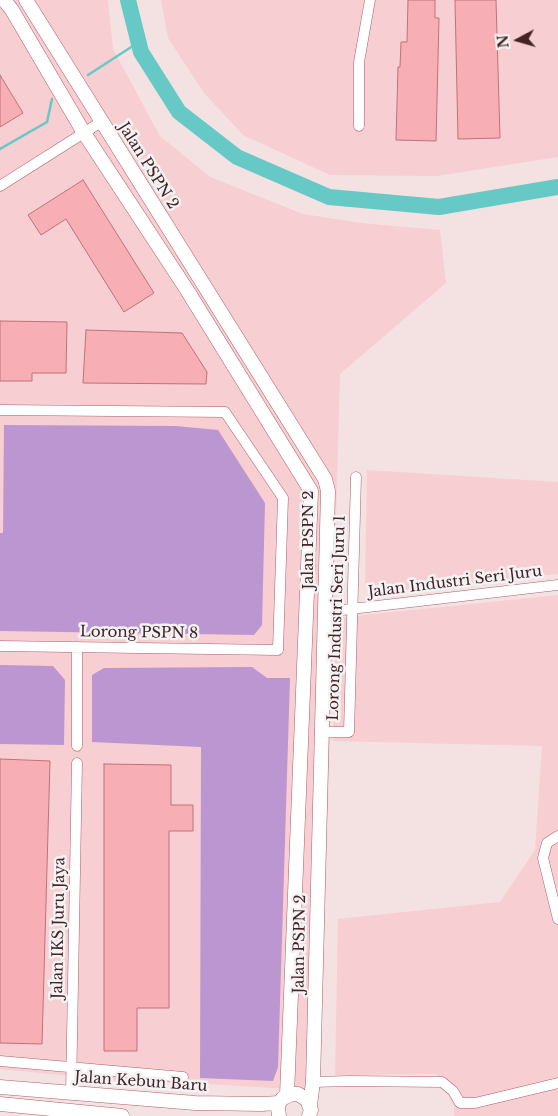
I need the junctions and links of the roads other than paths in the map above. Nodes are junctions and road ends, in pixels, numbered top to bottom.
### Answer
1 (4, 0) edge
2 (26, 0) edge
3 (370, 0) edge
4 (101, 122) junction
5 (359, 126) dead end
6 (84, 133) junction
7 (0, 186) edge
8 (0, 410) edge
9 (356, 477) dead end
10 (558, 585) edge
11 (352, 610) junction
12 (325, 612) junction
13 (0, 646) edge
14 (77, 647) junction
15 (322, 732) junction
16 (77, 746) dead end
17 (76, 763) dead end
18 (558, 836) edge
19 (558, 918) edge
20 (0, 1061) edge
21 (72, 1067) junction
22 (183, 1077) dead end
23 (313, 1082) junction
24 (558, 1083) edge
25 (0, 1086) edge
26 (71, 1092) junction
27 (0, 1104) edge
28 (282, 1105) edge
29 (310, 1112) edge
30 (122, 1116) edge

1 - 6 street, Jalan PSPN 2
2 - 4 street, Jalan PSPN 2
3 - 5 street
4 - 6 street
4 - 12 street, Jalan PSPN 2
6 - 7 street
6 - 28 street, Jalan PSPN 2
8 - 14 street, Lorong PSPN 8
9 - 11 street, Lorong Industri Seri Juru 1
10 - 11 street, Jalan Industri Seri Juru
11 - 12 street, Jalan Industri Seri Juru
11 - 15 street, Lorong Industri Seri Juru 1
12 - 15 street, Jalan PSPN 2
13 - 14 street, Lorong PSPN 8
14 - 16 street
15 - 23 street, Jalan PSPN 2
17 - 21 street, Jalan IKS Juru Jaya
18 - 19 street
20 - 21 street
21 - 22 street
21 - 26 street, Jalan IKS Juru Jaya
23 - 24 street
23 - 29 street, Jalan PSPN 2
25 - 26 street, Jalan Kebun Baru
26 - 28 street, Jalan Kebun Baru
27 - 30 street
28 - 29 street

